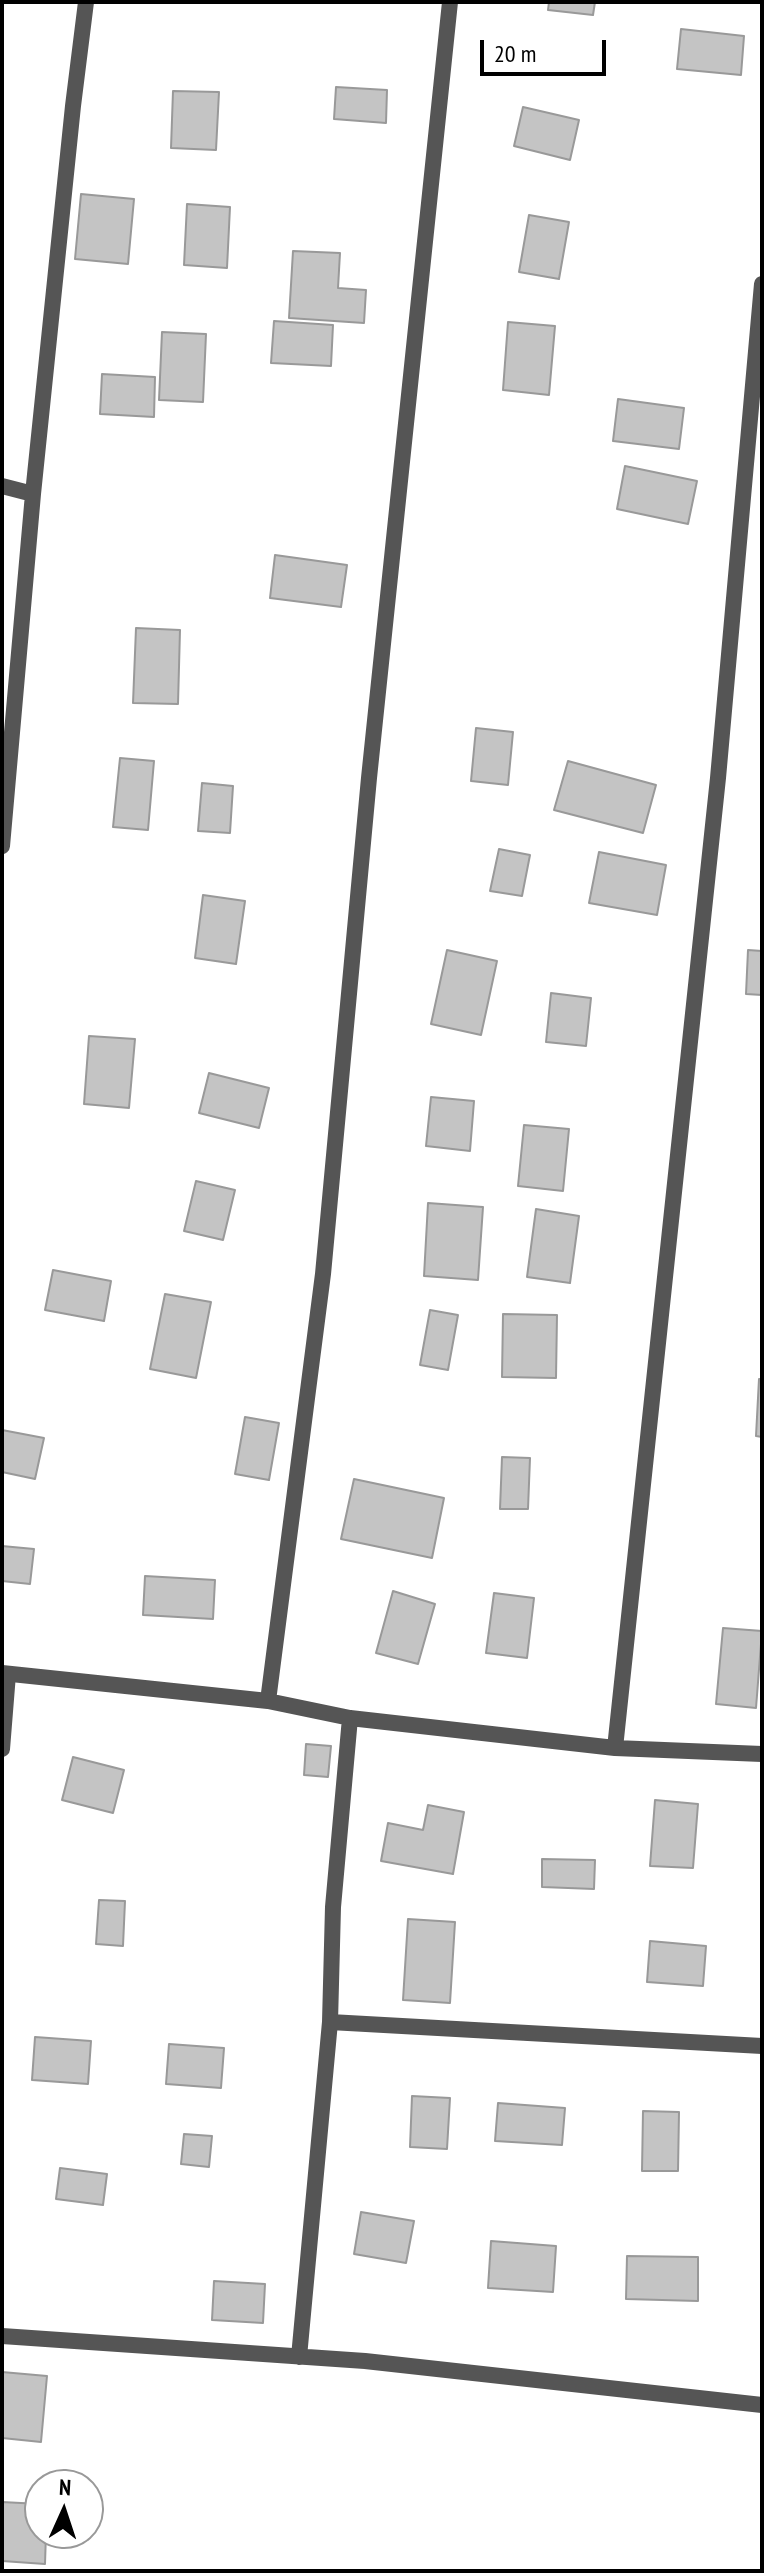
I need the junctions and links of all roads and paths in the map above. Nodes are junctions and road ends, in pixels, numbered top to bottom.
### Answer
1 (86, 2) edge
2 (450, 2) edge
3 (762, 284) edge
4 (2, 486) edge
5 (33, 494) junction
6 (4, 818) edge
7 (2, 846) edge
8 (5, 1674) edge
9 (268, 1701) junction
10 (350, 1718) junction
11 (615, 1748) junction
12 (2, 1749) edge
13 (762, 1754) edge
14 (330, 2022) junction
15 (762, 2046) edge
16 (2, 2336) edge
17 (299, 2357) junction
18 (762, 2405) edge

1 - 5 street
2 - 9 street
3 - 11 street
4 - 5 street
5 - 6 street
6 - 7 street
8 - 9 street
8 - 12 street
9 - 10 street
10 - 11 street
10 - 14 street
11 - 13 street
14 - 15 street
14 - 17 street
16 - 17 street
17 - 18 street

